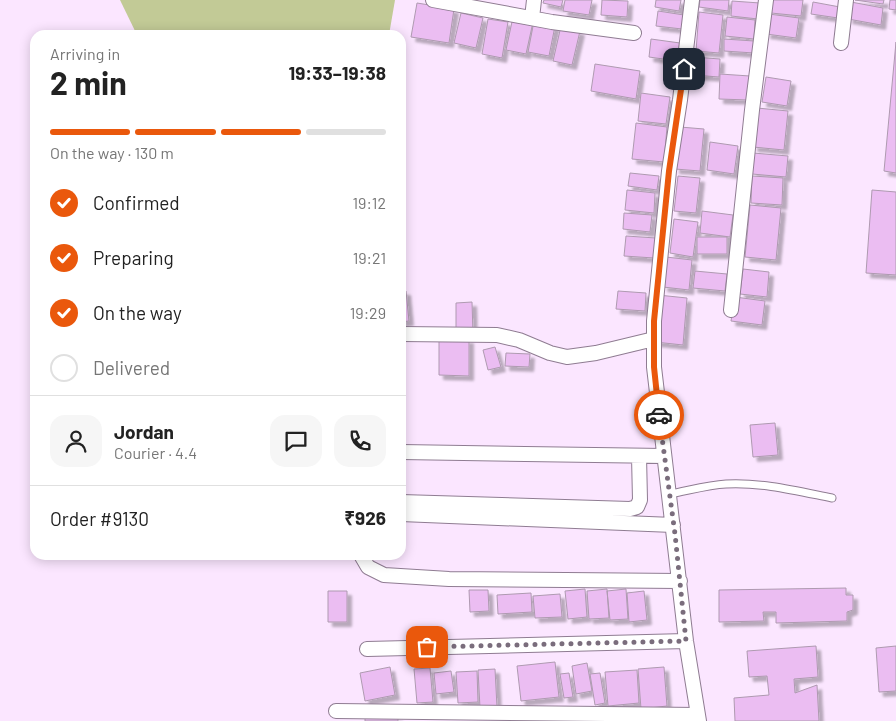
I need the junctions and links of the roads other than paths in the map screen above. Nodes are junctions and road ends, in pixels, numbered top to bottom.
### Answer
1 (433, 0) edge
2 (534, 0) edge
3 (692, 0) edge
4 (766, 0) edge
5 (846, 0) edge
6 (532, 18) junction
7 (634, 33) dead end
8 (841, 43) dead end
9 (731, 310) dead end
10 (406, 334) edge
11 (654, 339) junction
12 (406, 452) edge
13 (639, 456) junction
14 (664, 456) junction
15 (669, 494) junction
16 (832, 498) dead end
17 (406, 502) edge
18 (406, 514) edge
19 (673, 525) junction
20 (364, 560) edge
21 (680, 581) junction
22 (686, 641) junction
23 (367, 649) dead end
24 (336, 711) dead end
25 (699, 718) edge

1 - 6 street
2 - 6 street
3 - 11 street
4 - 9 street
5 - 8 street
6 - 7 street
10 - 11 street
11 - 14 street
12 - 13 street
13 - 14 street
13 - 17 street
14 - 15 street
15 - 16 lane
15 - 19 street
18 - 19 street
19 - 21 street
20 - 21 street
21 - 22 street
22 - 23 street
22 - 25 street
24 - 25 street

